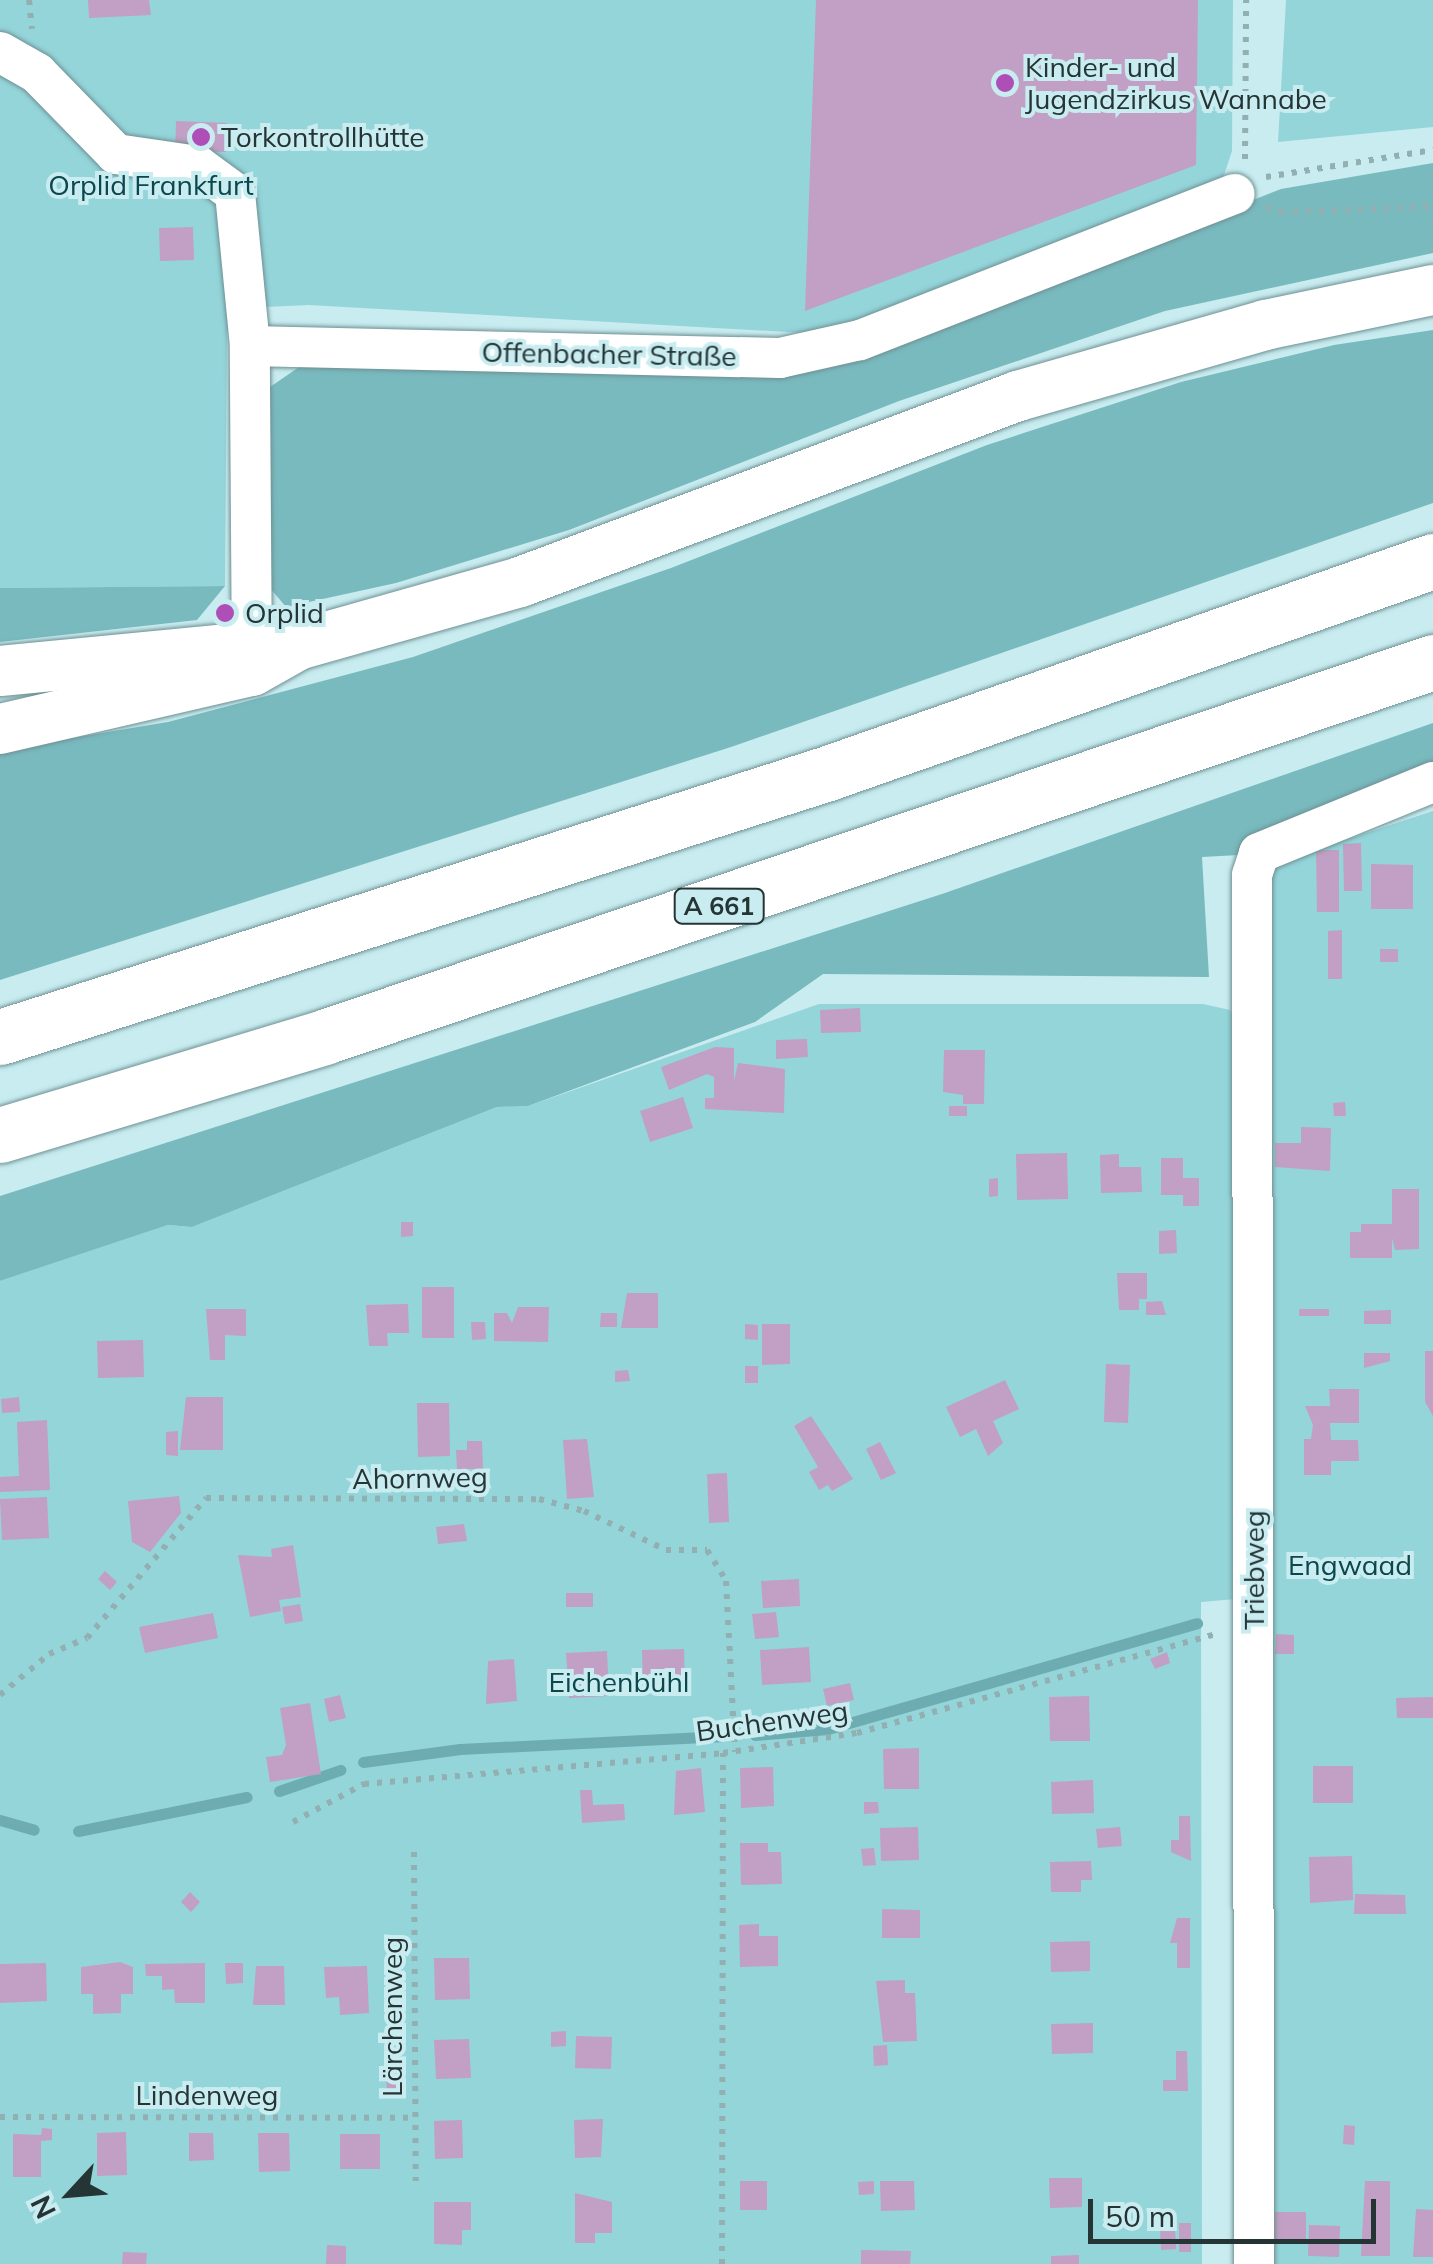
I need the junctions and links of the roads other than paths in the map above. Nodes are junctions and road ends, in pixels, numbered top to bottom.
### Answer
1 (0, 52) edge
2 (1240, 187) road end
3 (1433, 290) edge
4 (250, 346) junction
5 (1433, 561) edge
6 (267, 653) junction
7 (1433, 662) edge
8 (0, 670) edge
9 (0, 729) edge
10 (1433, 782) edge
11 (0, 1037) edge
12 (0, 1135) edge
13 (1254, 2264) edge

1 - 4 street
2 - 4 street, Offenbacher Straße
3 - 6 main road
4 - 6 street
5 - 11 highway
6 - 8 main road
6 - 9 main road
7 - 12 highway, A 661
10 - 13 street, Triebweg

